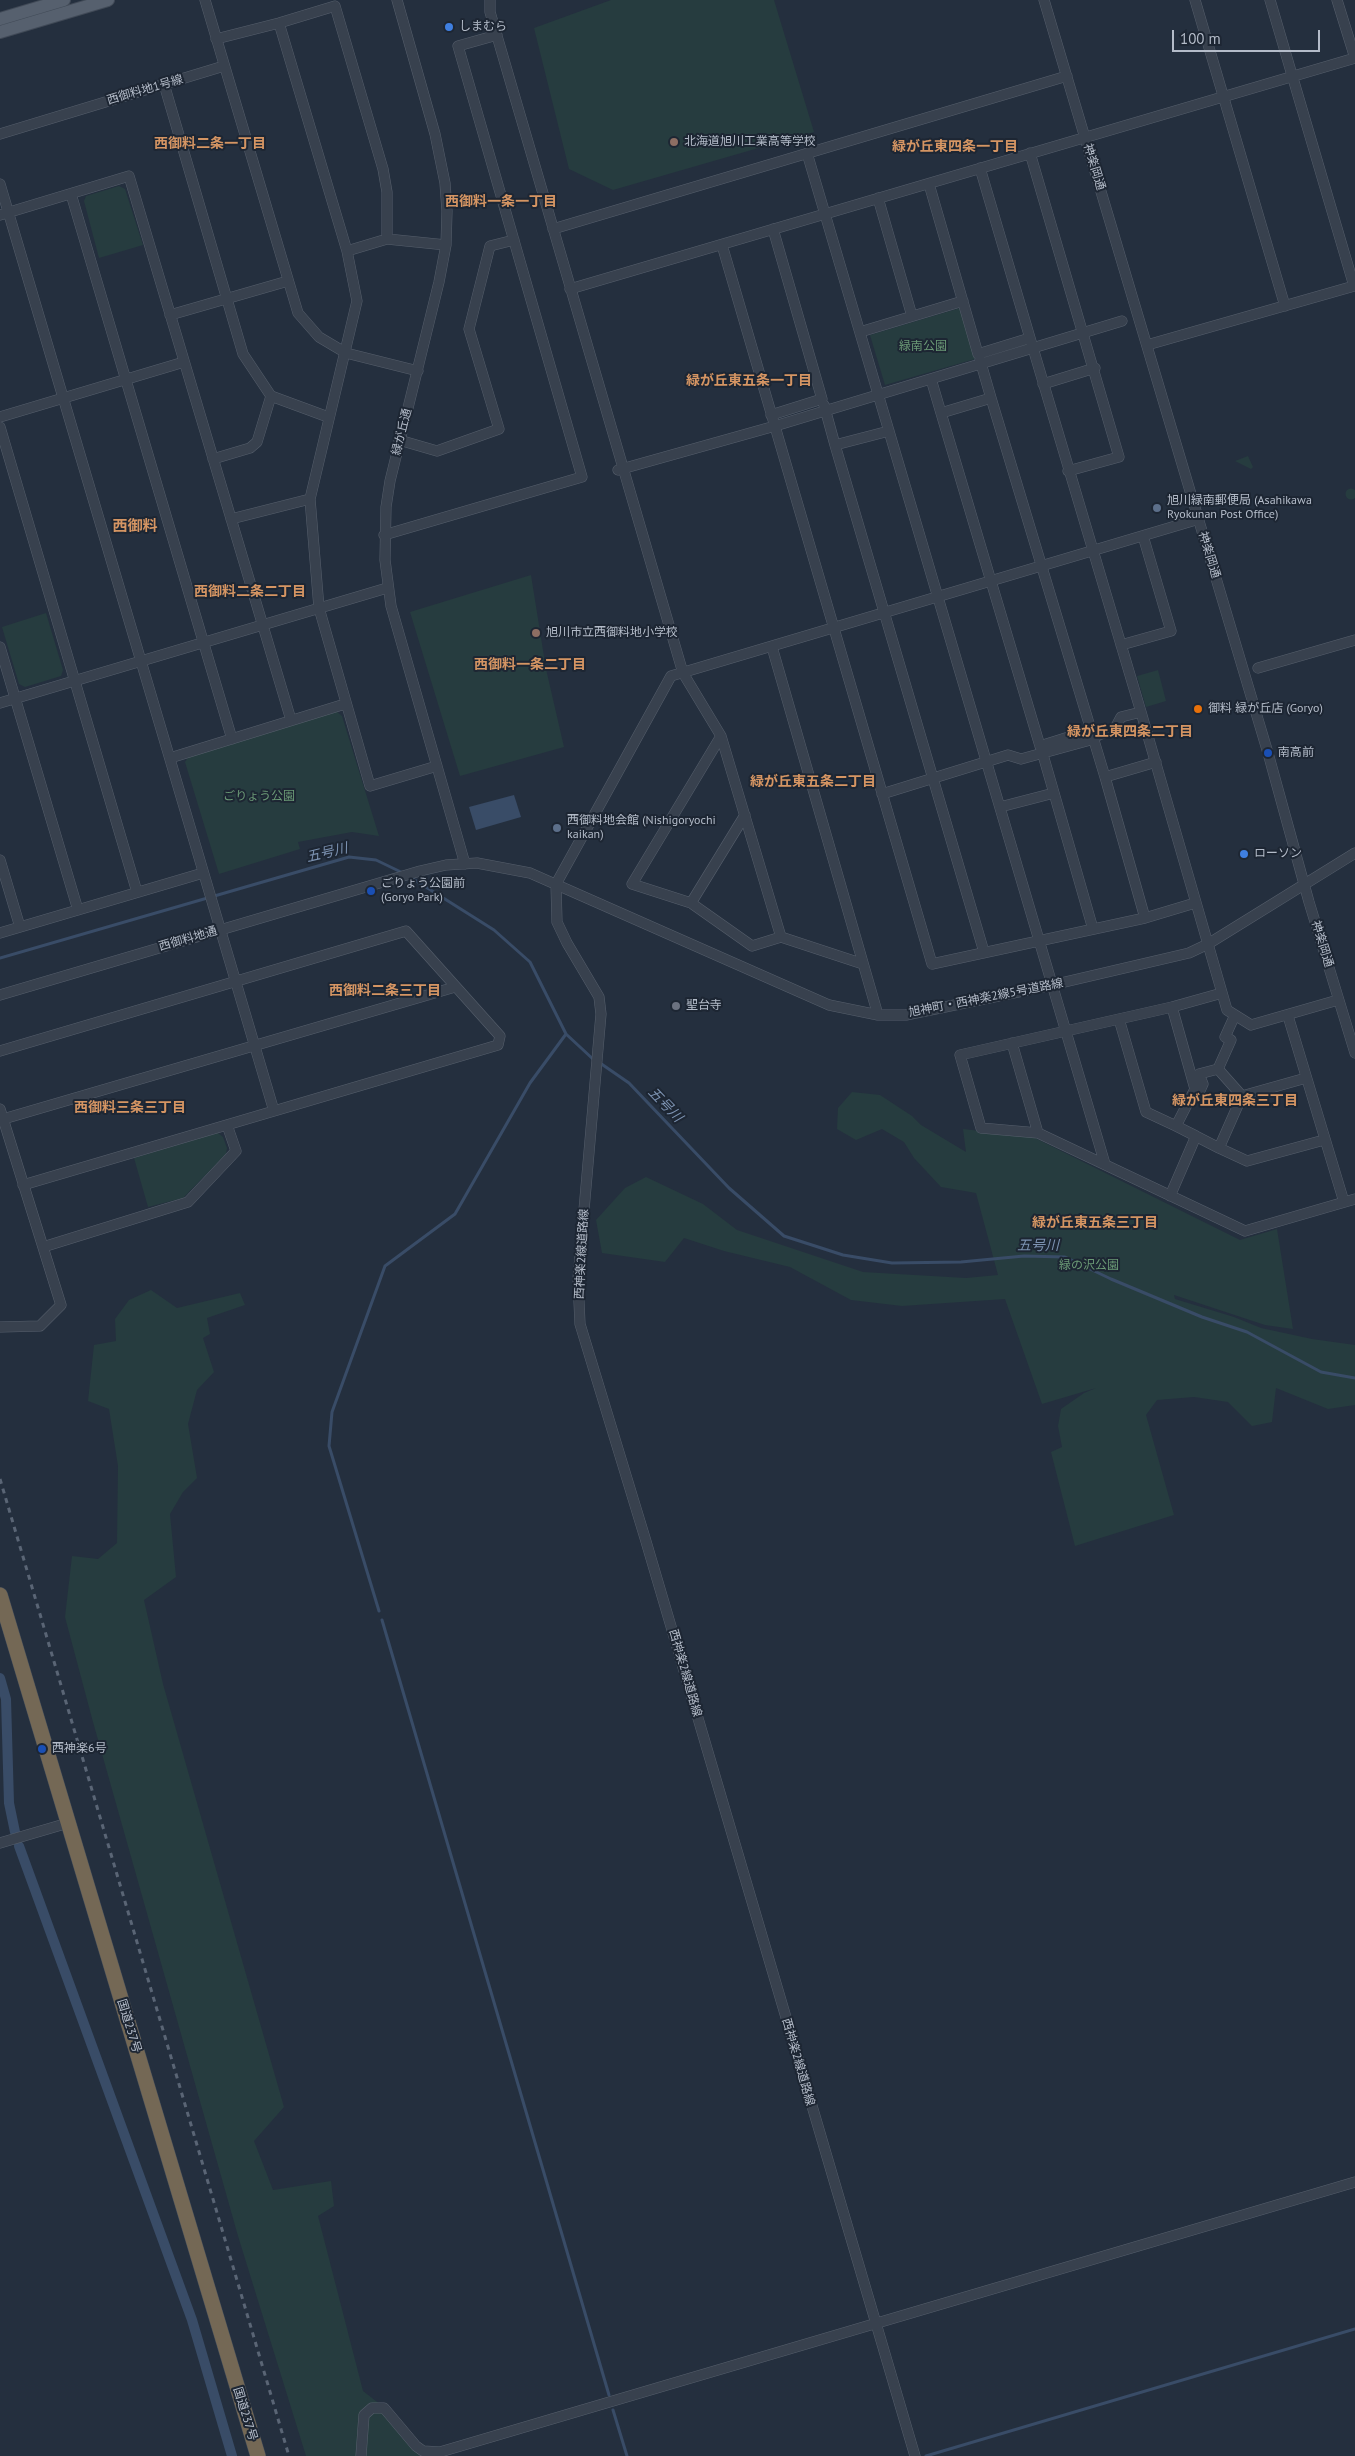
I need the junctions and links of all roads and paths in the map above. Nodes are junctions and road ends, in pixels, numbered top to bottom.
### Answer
1 (64, 0) edge
2 (108, 0) edge
3 (205, 0) edge
4 (397, 0) edge
5 (490, 0) edge
6 (1044, 0) edge
7 (1195, 0) edge
8 (1270, 0) edge
9 (1337, 0) edge
10 (0, 19) edge
11 (279, 23) junction
12 (0, 32) edge
13 (496, 35) junction
14 (216, 39) junction
15 (1355, 58) edge
16 (224, 66) junction
17 (1067, 76) junction
18 (1292, 77) junction
19 (164, 84) junction
20 (1224, 98) junction
21 (0, 134) edge
22 (1085, 137) junction
23 (807, 153) junction
24 (1030, 153) junction
25 (980, 168) junction
26 (0, 184) edge
27 (928, 184) junction
28 (71, 194) junction
29 (878, 198) junction
30 (4, 214) edge
31 (825, 214) junction
32 (552, 229) junction
33 (773, 229) junction
34 (387, 239) junction
35 (514, 240) junction
36 (446, 245) junction
37 (722, 245) junction
38 (347, 251) junction
39 (288, 280) junction
40 (570, 289) junction
41 (226, 298) junction
42 (963, 301) junction
43 (1285, 306) junction
44 (170, 315) junction
45 (912, 316) junction
46 (1122, 321) dead end
47 (860, 332) junction
48 (1084, 333) junction
49 (1030, 338) junction
50 (1147, 345) junction
51 (1032, 349) junction
52 (346, 353) junction
53 (978, 354) junction
54 (184, 362) junction
55 (981, 365) junction
56 (1095, 368) junction
57 (418, 371) junction
58 (931, 379) junction
59 (126, 380) junction
60 (1043, 384) junction
61 (878, 394) junction
62 (271, 396) junction
63 (63, 398) junction
64 (992, 398) junction
65 (822, 400) junction
66 (825, 410) junction
67 (941, 413) junction
68 (771, 415) junction
69 (0, 417) edge
70 (328, 418) junction
71 (775, 426) junction
72 (0, 428) edge
73 (889, 431) junction
74 (399, 440) junction
75 (835, 446) junction
76 (213, 459) junction
77 (621, 470) junction
78 (1068, 471) junction
79 (310, 499) junction
80 (231, 519) junction
81 (1199, 519) junction
82 (384, 535) junction
83 (1143, 536) junction
84 (1093, 551) junction
85 (1041, 566) junction
86 (990, 581) junction
87 (388, 588) junction
88 (938, 597) junction
89 (319, 608) junction
90 (885, 613) junction
91 (262, 625) junction
92 (834, 628) junction
93 (1355, 640) edge
94 (204, 643) junction
95 (1120, 645) junction
96 (0, 646) edge
97 (772, 646) junction
98 (141, 662) junction
99 (1258, 668) dead end
100 (683, 673) junction
101 (75, 681) junction
102 (15, 698) junction
103 (0, 703) edge
104 (345, 704) junction
105 (1142, 712) junction
106 (291, 720) junction
107 (1092, 734) junction
108 (721, 736) junction
109 (232, 739) junction
110 (1041, 749) junction
111 (170, 758) junction
112 (1156, 762) junction
113 (986, 763) junction
114 (437, 766) junction
115 (1105, 777) junction
116 (934, 779) junction
117 (1054, 793) junction
118 (882, 794) junction
119 (1000, 808) junction
120 (745, 815) junction
121 (1355, 853) edge
122 (0, 860) edge
123 (465, 864) junction
124 (203, 873) junction
125 (1304, 883) junction
126 (556, 884) junction
127 (137, 892) junction
128 (691, 903) junction
129 (1195, 903) junction
130 (78, 910) junction
131 (1145, 918) junction
132 (20, 927) junction
133 (1093, 929) junction
134 (220, 930) junction
135 (0, 933) edge
136 (781, 937) junction
137 (1038, 941) junction
138 (1208, 944) junction
139 (984, 952) junction
140 (863, 964) junction
141 (236, 982) junction
142 (1052, 985) junction
143 (455, 987) junction
144 (1222, 993) junction
145 (0, 995) edge
146 (1338, 1000) junction
147 (1172, 1007) junction
148 (878, 1015) junction
149 (1235, 1015) junction
150 (1288, 1016) junction
151 (1119, 1019) junction
152 (1065, 1031) junction
153 (1012, 1043) junction
154 (255, 1046) junction
155 (0, 1051) edge
156 (1355, 1054) edge
157 (1218, 1069) junction
158 (1306, 1078) junction
159 (1242, 1096) junction
160 (274, 1111) junction
161 (1, 1116) edge
162 (226, 1125) junction
163 (1179, 1128) junction
164 (1038, 1133) junction
165 (1196, 1136) junction
166 (1324, 1140) junction
167 (1219, 1148) junction
168 (1104, 1164) junction
169 (24, 1185) junction
170 (1170, 1196) junction
171 (1355, 1199) edge
172 (1344, 1202) junction
173 (43, 1247) junction
174 (0, 1327) edge
175 (0, 1595) edge
176 (68, 1823) junction
177 (0, 1842) edge
178 (1355, 2182) edge
179 (876, 2325) junction
180 (258, 2456) edge
181 (361, 2456) edge
182 (915, 2456) edge

1 - 10 main road
2 - 12 main road
3 - 14 street
4 - 36 street, 緑が丘通
5 - 13 street
6 - 17 street, 神楽岡通
7 - 20 street
8 - 18 street
9 - 15 street
11 - 14 street
11 - 34 street
11 - 38 street
13 - 32 street
13 - 35 street
14 - 16 street
15 - 18 street
16 - 19 street, 西御料地1号線
16 - 39 street
17 - 22 street, 神楽岡通
17 - 23 street
18 - 20 street
18 - 43 street
19 - 21 street, 西御料地1号線
19 - 41 street
20 - 22 street
20 - 43 street
22 - 24 street
22 - 50 street, 神楽岡通
23 - 31 street
23 - 32 street
24 - 25 street
24 - 48 street
25 - 27 street
25 - 49 street
26 - 30 street
27 - 29 street
27 - 42 street
28 - 30 street
28 - 44 street
28 - 59 street
29 - 31 street
29 - 45 street
30 - 63 street
31 - 33 street
31 - 47 street
32 - 40 street
33 - 37 street
33 - 65 street
34 - 36 street
34 - 38 street
35 - 74 street
35 - 82 street
36 - 57 street, 緑が丘通
37 - 40 street
37 - 68 street
38 - 52 street
39 - 41 street
39 - 52 street
40 - 77 street
41 - 44 street
41 - 62 street
42 - 45 street
42 - 53 street
43 - 50 street
44 - 54 street
45 - 47 street
46 - 48 street
47 - 61 street
48 - 51 street
48 - 56 street
49 - 51 street
49 - 53 street
50 - 81 street, 神楽岡通
51 - 55 street
51 - 60 street
52 - 57 street
52 - 70 street
53 - 55 street
54 - 59 street
54 - 76 street
55 - 58 street
55 - 64 street
56 - 60 street
56 - 78 street
57 - 74 street, 緑が丘通
58 - 61 street
58 - 67 street
59 - 63 street
59 - 94 street
60 - 78 street
61 - 66 street
61 - 73 street
62 - 70 street
62 - 76 street
63 - 69 street
63 - 98 street
64 - 67 street
64 - 85 street
65 - 66 street
65 - 68 street
66 - 71 street
66 - 75 street
67 - 86 street
68 - 71 street
70 - 79 street
71 - 77 street
71 - 92 street
72 - 101 street
73 - 75 street
73 - 88 street
74 - 82 street, 緑が丘通
75 - 90 street
76 - 80 street
77 - 100 street
78 - 84 street
79 - 80 street
79 - 89 street
80 - 91 street
81 - 83 street
81 - 125 street, 神楽岡通
82 - 87 street, 緑が丘通
83 - 84 street
83 - 95 street
84 - 85 street
84 - 95 street
85 - 86 street
85 - 107 street
86 - 88 street
86 - 110 street
87 - 89 street
87 - 114 street, 緑が丘通
88 - 90 street
88 - 113 street
89 - 91 street
89 - 104 street
90 - 92 street
90 - 116 street
91 - 94 street
91 - 106 street
92 - 97 street
92 - 118 street
93 - 99 street
94 - 98 street
94 - 109 street
95 - 105 street
96 - 102 street
97 - 100 street
97 - 140 street
98 - 101 street
98 - 111 street
100 - 108 street
100 - 126 street
101 - 102 street
101 - 127 street
102 - 103 street
102 - 130 street
104 - 106 street
104 - 114 street
105 - 107 street
105 - 112 street
106 - 109 street
107 - 110 street
107 - 115 street
108 - 120 street
108 - 128 street
109 - 111 street
110 - 113 street
110 - 117 street
111 - 124 street
112 - 115 street
112 - 129 street
113 - 116 street
113 - 119 street
114 - 123 street, 緑が丘通
115 - 131 street
116 - 118 street
116 - 139 street
117 - 119 street
117 - 133 street
118 - 139 street
119 - 137 street
120 - 128 street
120 - 136 street
121 - 125 street, 旭神町・西神楽2線5号道路線
122 - 132 street
123 - 126 street, 旭神町・西神楽2線5号道路線
123 - 134 street, 西御料地通
124 - 127 street
124 - 134 street
125 - 138 street, 旭神町・西神楽2線5号道路線
125 - 146 street, 神楽岡通
126 - 148 street, 旭神町・西神楽2線5号道路線
126 - 179 street, 西神楽2線道路線
127 - 130 street
128 - 136 street
129 - 131 street
129 - 138 street
130 - 132 street
131 - 133 street
132 - 135 street
133 - 137 street
134 - 141 street
134 - 145 street, 西御料地通
136 - 140 street
137 - 139 street
137 - 142 street
138 - 142 street, 旭神町・西神楽2線5号道路線
138 - 144 street
140 - 148 street
141 - 143 street
141 - 154 street
141 - 155 street
142 - 148 street, 旭神町・西神楽2線5号道路線
142 - 152 street
143 - 154 street
143 - 160 street
144 - 147 street
144 - 149 street
146 - 150 street
146 - 156 street, 神楽岡通
147 - 151 street
147 - 163 street
149 - 150 street
149 - 157 street
150 - 158 street
151 - 152 street
151 - 163 street
152 - 153 street
152 - 168 street
153 - 164 street
153 - 164 street
154 - 160 street
154 - 161 street
157 - 159 street
157 - 163 street
158 - 159 street
158 - 166 street
159 - 167 street
160 - 162 street
161 - 169 street
162 - 169 street
162 - 173 street
163 - 165 street
164 - 168 street
165 - 167 street
165 - 170 street
166 - 167 street
166 - 172 street
168 - 170 street
169 - 173 street
170 - 172 street
171 - 172 street
173 - 174 street
175 - 176 highway, 国道237号
176 - 177 street
176 - 180 highway, 国道237号
178 - 179 street
179 - 181 street
179 - 182 street, 西神楽2線道路線

